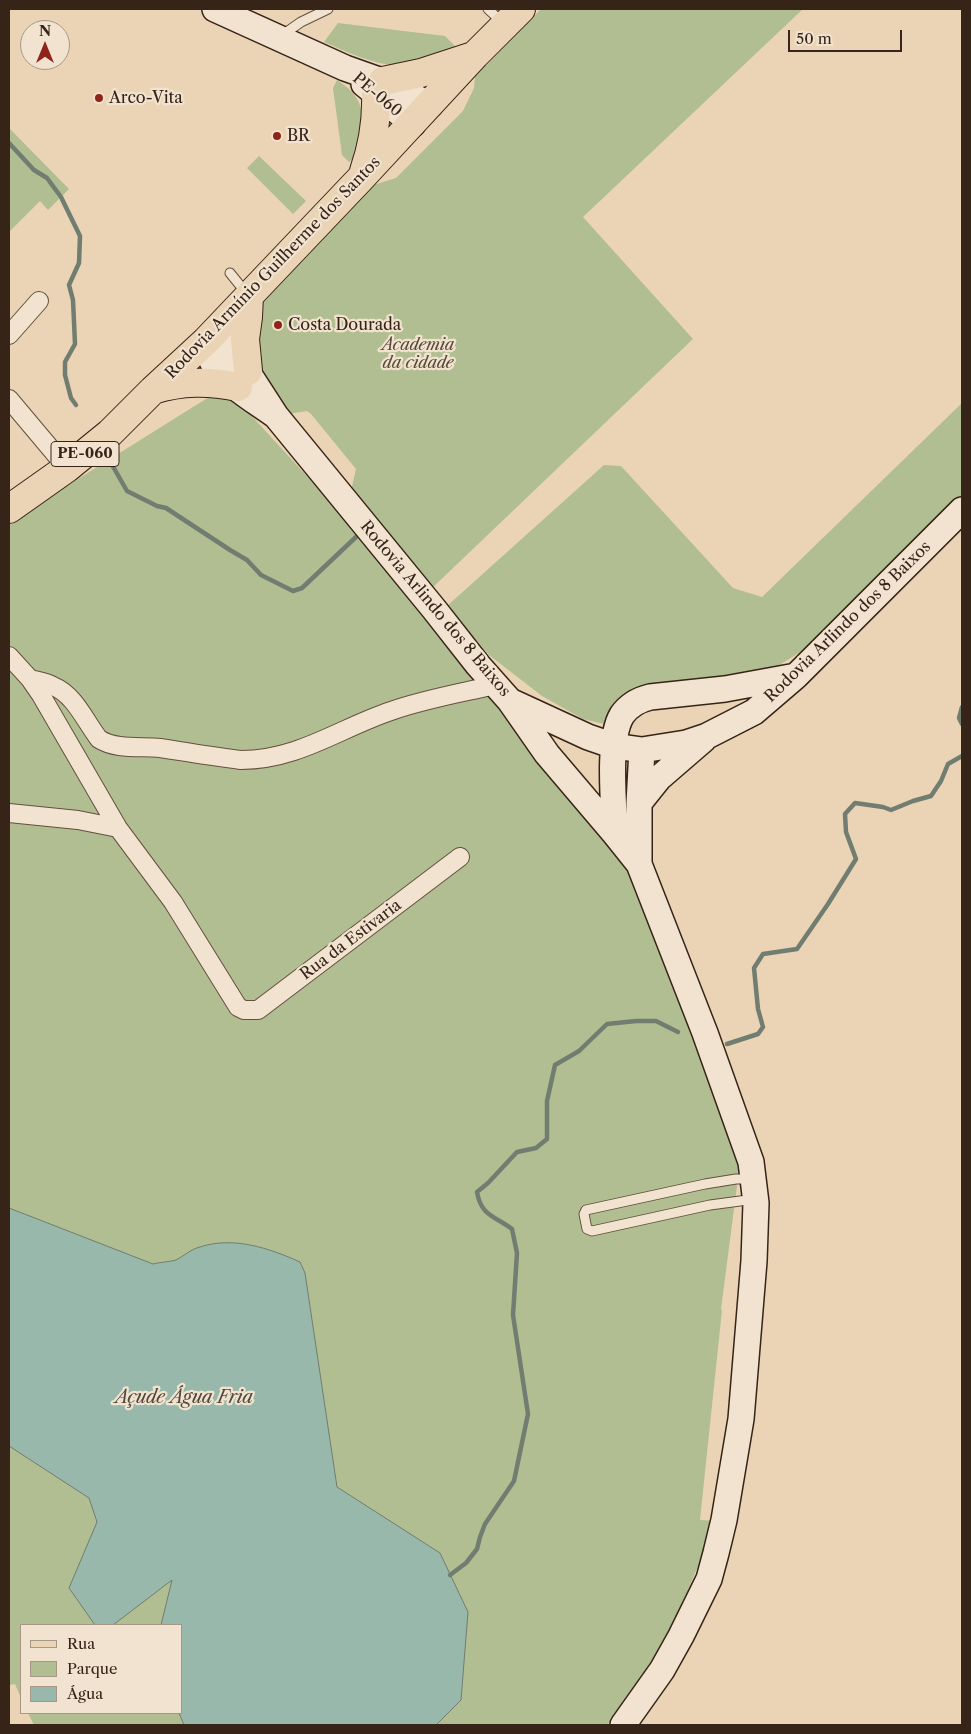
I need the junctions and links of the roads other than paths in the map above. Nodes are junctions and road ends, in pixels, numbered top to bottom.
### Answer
1 (215, 9) edge
2 (328, 9) edge
3 (505, 14) edge
4 (268, 37) junction
5 (474, 55) junction
6 (379, 87) junction
7 (421, 114) junction
8 (362, 177) junction
9 (230, 273) dead end
10 (249, 296) junction
11 (39, 301) dead end
12 (9, 335) edge
13 (206, 340) junction
14 (243, 379) junction
15 (153, 390) junction
16 (9, 399) edge
17 (67, 468) junction
18 (9, 509) edge
19 (962, 510) edge
20 (9, 656) edge
21 (796, 676) junction
22 (30, 678) junction
23 (502, 693) junction
24 (707, 736) junction
25 (614, 746) junction
26 (642, 750) junction
27 (639, 803) junction
28 (9, 813) edge
29 (118, 828) junction
30 (615, 834) junction
31 (460, 857) dead end
32 (639, 864) junction
33 (754, 1189) junction
34 (624, 1725) edge

1 - 4 main road, PE-060
2 - 4 lane
3 - 5 main road, Rodovia Armínio Guilherme dos Santos / PE-060
4 - 6 main road, PE-060 / PE-060
5 - 6 main road
5 - 7 main road, Rodovia Armínio Guilherme dos Santos / PE-060
6 - 7 main road, PE-060 / PE-060
6 - 8 main road
7 - 8 main road, Rodovia Armínio Guilherme dos Santos / PE-060
8 - 10 main road, Rodovia Armínio Guilherme dos Santos / PE-060
9 - 10 lane
10 - 13 main road, Rodovia Armínio Guilherme dos Santos / PE-060
10 - 14 main road
11 - 12 street
13 - 14 main road, Rodovia Arlindo dos 8 Baixos
13 - 15 main road, Rodovia Armínio Guilherme dos Santos / PE-060
14 - 15 main road
14 - 23 main road, Rodovia Arlindo dos 8 Baixos
15 - 17 main road, Rodovia Armínio Guilherme dos Santos / PE-060
16 - 17 street
17 - 18 main road, Rodovia Armínio Guilherme dos Santos / PE-060
19 - 21 main road, Rodovia Arlindo dos 8 Baixos
20 - 22 street
21 - 24 main road, Rodovia Arlindo dos 8 Baixos
21 - 25 main road
22 - 23 street
22 - 29 street
23 - 25 main road, Rodovia Arlindo dos 8 Baixos
23 - 30 main road
24 - 26 main road, Rodovia Arlindo dos 8 Baixos
24 - 27 main road
25 - 26 main road, Rodovia Arlindo dos 8 Baixos
25 - 30 main road
26 - 27 main road
27 - 32 main road
28 - 29 street
29 - 31 street, Rua da Estivaria
30 - 32 main road
32 - 33 main road
33 - 33 lane
33 - 34 main road

